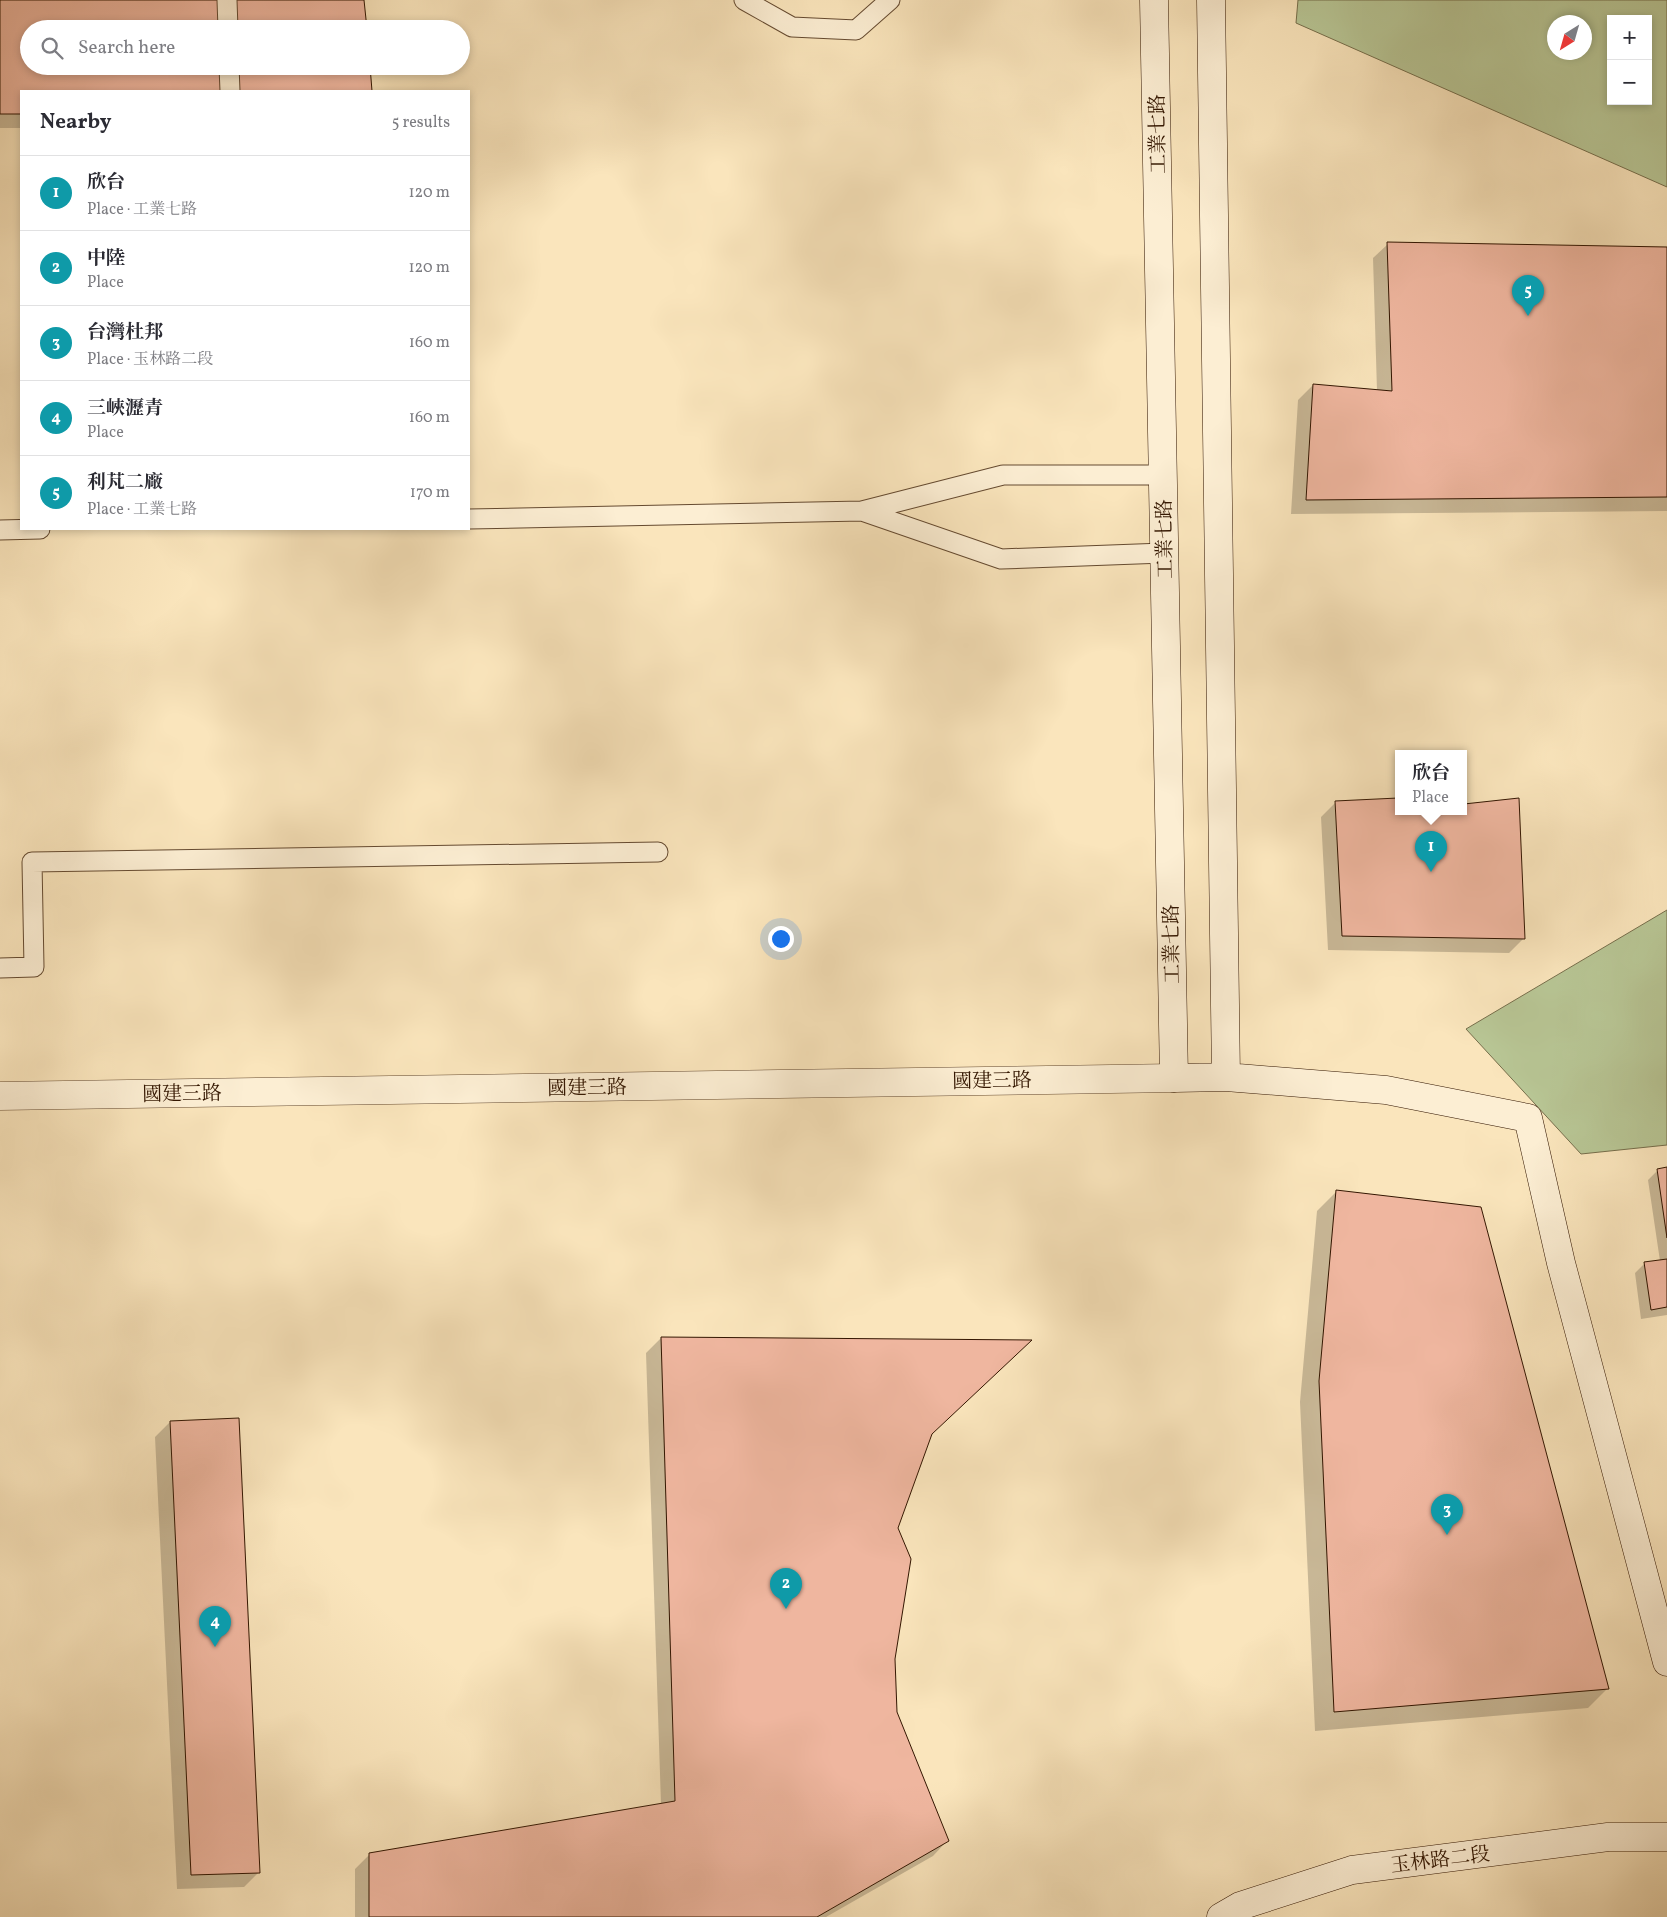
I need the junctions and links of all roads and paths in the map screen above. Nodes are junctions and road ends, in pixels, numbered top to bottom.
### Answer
1 (227, 0) edge
2 (744, 0) edge
3 (890, 0) edge
4 (1154, 0) edge
5 (1210, 0) edge
6 (228, 20) edge
7 (229, 75) edge
8 (230, 90) edge
9 (1163, 475) junction
10 (862, 511) junction
11 (470, 519) edge
12 (0, 530) edge
13 (20, 530) edge
14 (1164, 553) junction
15 (658, 852) dead end
16 (0, 968) edge
17 (1226, 1077) junction
18 (1174, 1078) junction
19 (0, 1096) edge
20 (1667, 1662) edge
21 (1667, 1837) edge
22 (1221, 1917) edge

1 - 6 lane
2 - 3 lane
4 - 9 street, 工業七路
5 - 17 street
7 - 8 lane
9 - 10 lane
9 - 14 street, 工業七路
10 - 11 lane
10 - 14 lane
12 - 13 lane
14 - 18 street, 工業七路
15 - 16 lane
17 - 18 street, 國建三路
17 - 20 street, 國建三路
18 - 19 street, 國建三路
21 - 22 street, 玉林路二段

